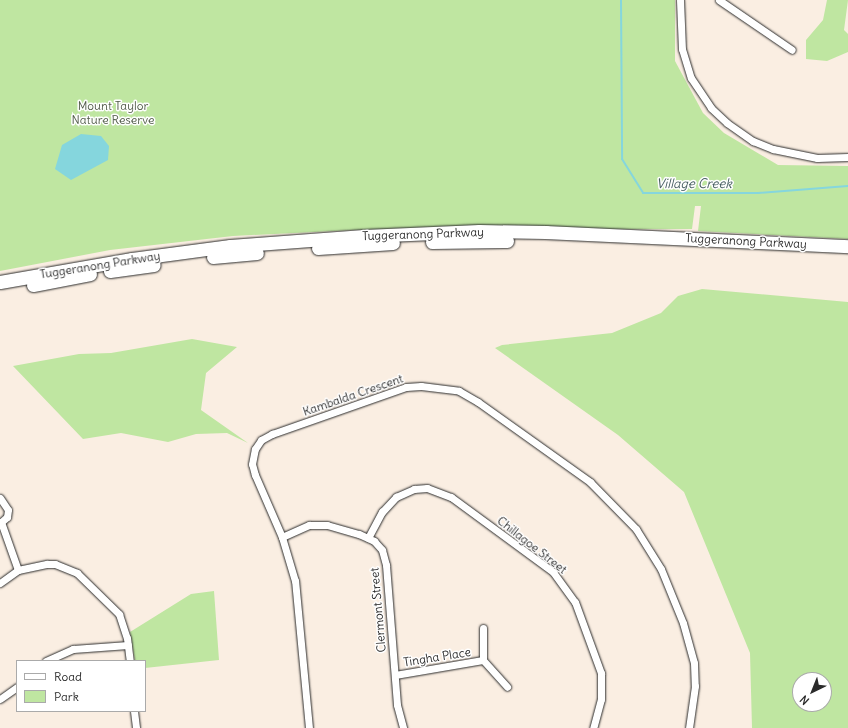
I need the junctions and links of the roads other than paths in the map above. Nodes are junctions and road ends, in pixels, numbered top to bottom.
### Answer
1 (680, 0) edge
2 (719, 0) edge
3 (792, 50) dead end
4 (848, 157) edge
5 (848, 246) edge
6 (848, 255) edge
7 (0, 282) edge
8 (0, 291) edge
9 (0, 498) edge
10 (1, 523) edge
11 (282, 537) junction
12 (368, 538) junction
13 (18, 570) junction
14 (0, 583) edge
15 (483, 628) dead end
16 (128, 645) junction
17 (48, 660) edge
18 (130, 660) edge
19 (483, 660) junction
20 (394, 675) junction
21 (507, 687) dead end
22 (16, 688) edge
23 (0, 699) edge
24 (134, 712) edge
25 (136, 728) edge
26 (309, 728) edge
27 (403, 728) edge
28 (593, 728) edge
29 (689, 728) edge

1 - 4 street
2 - 3 street
5 - 7 highway, Tuggeranong Parkway
6 - 8 highway, Tuggeranong Parkway
9 - 10 street
10 - 13 street
11 - 12 street, Clermont Street
11 - 26 street, Kambalda Crescent
11 - 29 street, Kambalda Crescent
12 - 20 street, Clermont Street
12 - 28 street, Chillagoe Street
13 - 14 street
13 - 16 street
15 - 19 street, Tingha Place
16 - 17 street
16 - 18 street
19 - 20 street, Tingha Place
19 - 21 street, Tingha Place
20 - 27 street, Clermont Street
22 - 23 street
24 - 25 street

